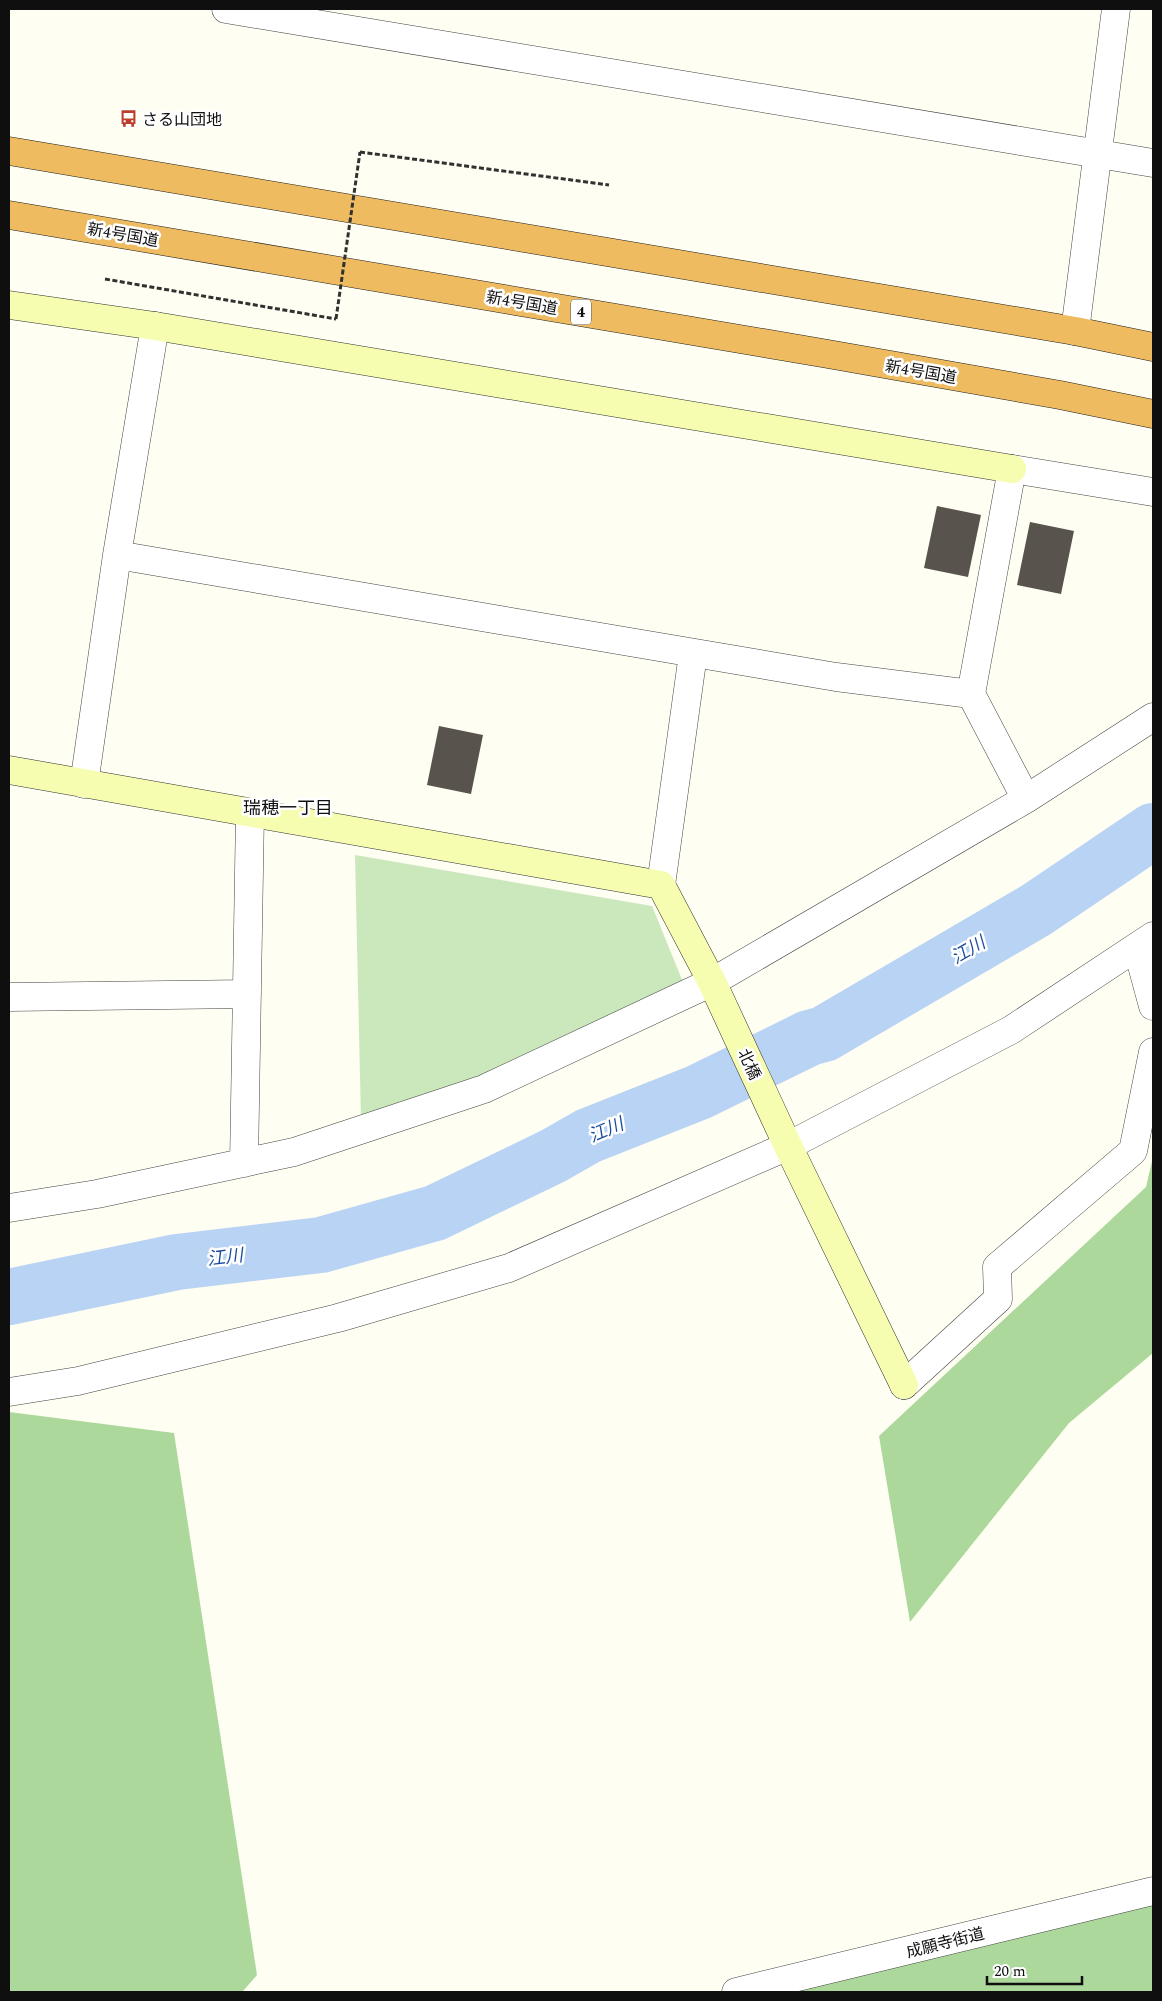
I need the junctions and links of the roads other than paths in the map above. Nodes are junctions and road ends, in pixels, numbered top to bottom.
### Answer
1 (226, 9) edge
2 (1116, 9) edge
3 (9, 151) edge
4 (1098, 153) junction
5 (1153, 163) edge
6 (9, 215) edge
7 (9, 305) edge
8 (155, 326) junction
9 (1075, 331) junction
10 (1153, 347) edge
11 (1153, 414) edge
12 (1012, 469) junction
13 (1153, 492) edge
14 (118, 555) junction
15 (693, 654) junction
16 (971, 694) junction
17 (1153, 717) edge
18 (9, 770) edge
19 (84, 784) junction
20 (1026, 799) junction
21 (250, 813) junction
22 (661, 884) junction
23 (1145, 942) edge
24 (712, 982) junction
25 (247, 994) junction
26 (9, 997) edge
27 (1153, 1006) edge
28 (1153, 1052) edge
29 (788, 1146) junction
30 (244, 1163) junction
31 (9, 1208) edge
32 (9, 1392) edge
33 (1153, 1891) edge
34 (736, 1992) edge

1 - 4 street
2 - 4 street
3 - 9 highway
4 - 5 street
4 - 9 street
6 - 11 highway, 新4号国道 / 4
7 - 8 street
8 - 12 street
8 - 14 street
9 - 10 highway
12 - 13 street
12 - 16 street
14 - 15 street
14 - 19 street
15 - 16 street
15 - 22 street
16 - 20 street
17 - 20 street
18 - 19 street
19 - 21 street
20 - 24 street
21 - 22 street
21 - 25 street
22 - 24 street, 北橋
23 - 27 street
23 - 29 street
24 - 29 street, 北橋
24 - 30 street
25 - 26 street
25 - 30 street
28 - 29 street, 北橋
29 - 32 street
30 - 31 street
33 - 34 street, 成願寺街道

